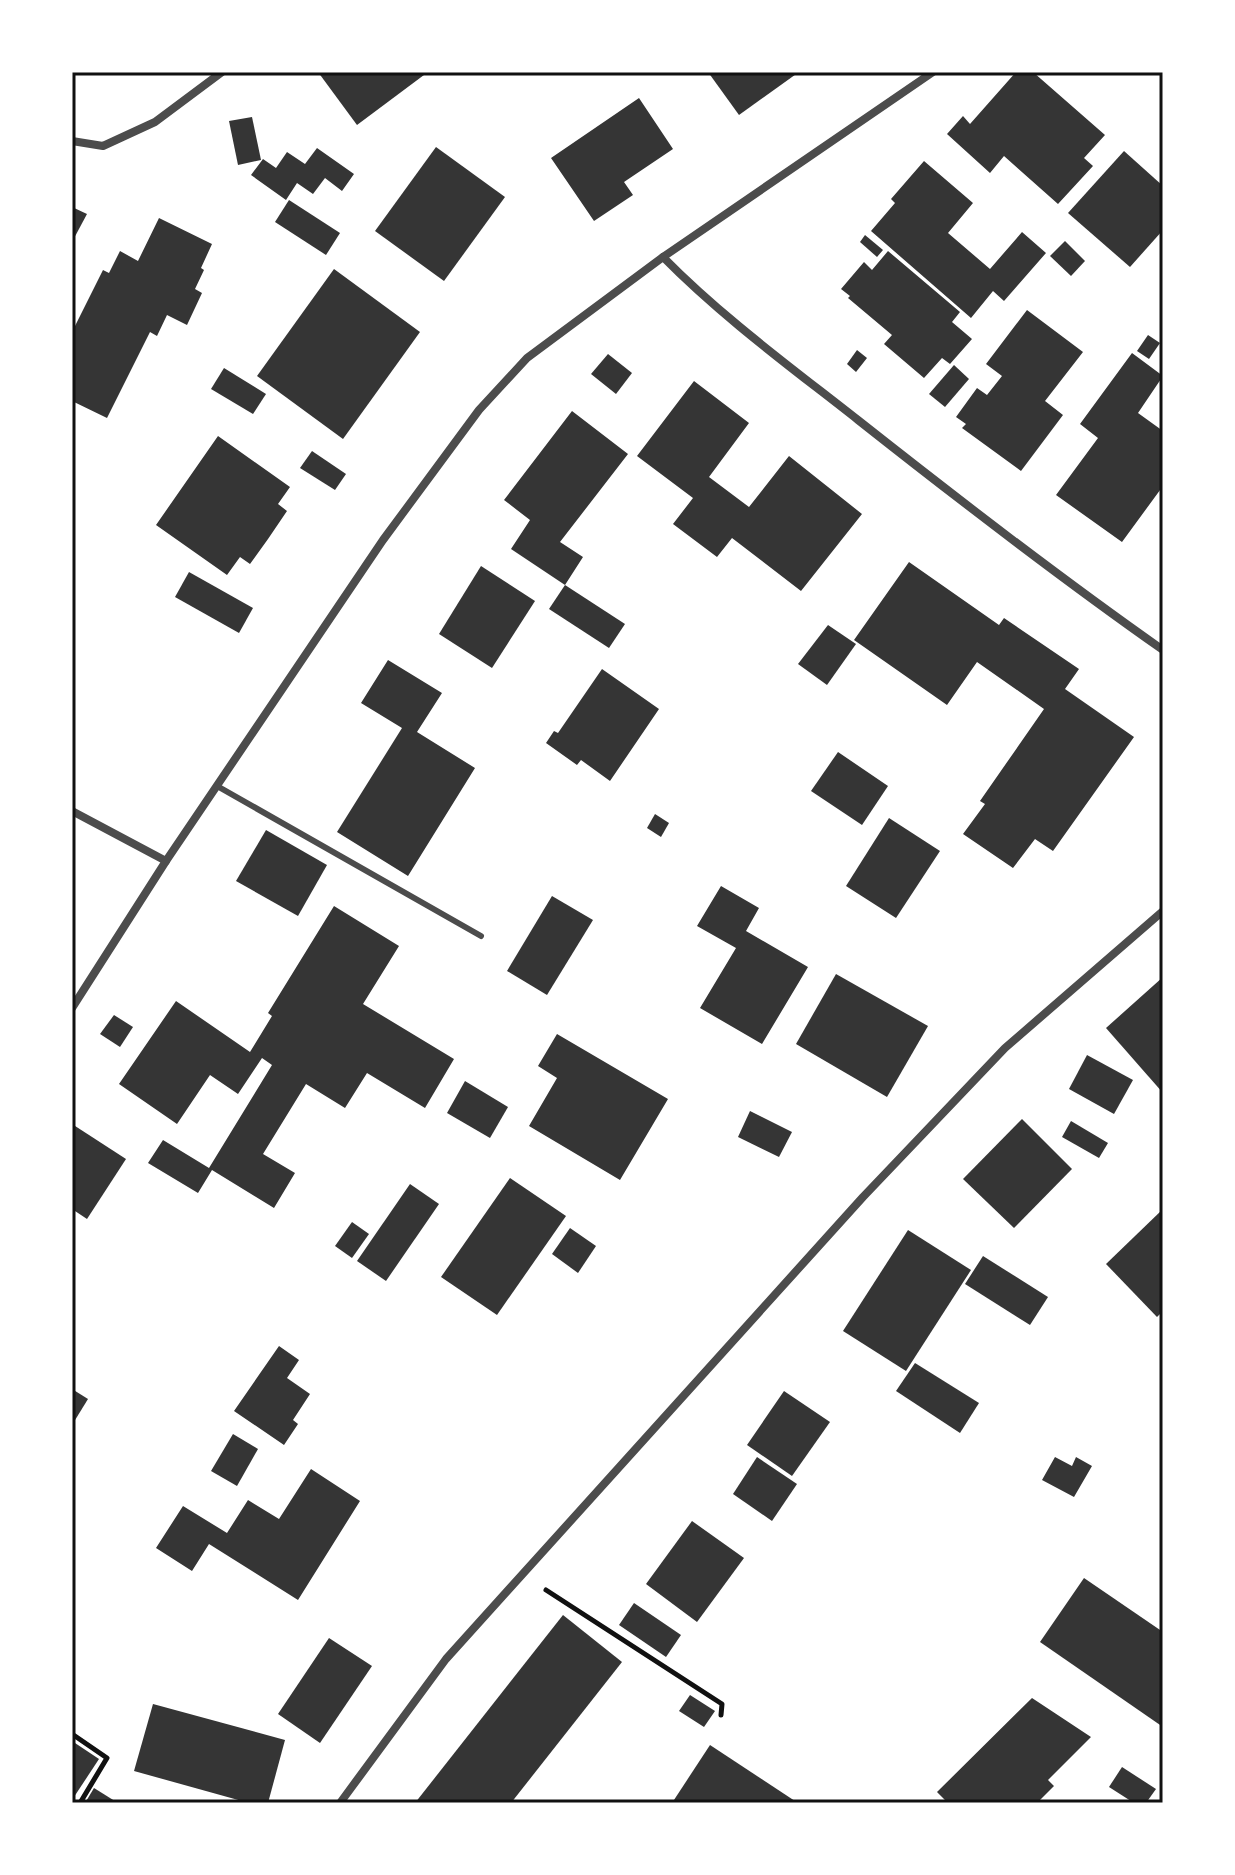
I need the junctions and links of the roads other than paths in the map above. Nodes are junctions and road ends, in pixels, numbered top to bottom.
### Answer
1 (222, 72) edge
2 (933, 72) edge
3 (72, 141) edge
4 (663, 257) junction
5 (1163, 650) edge
6 (217, 786) junction
7 (72, 811) edge
8 (166, 861) junction
9 (1163, 911) edge
10 (481, 936) dead end
11 (72, 1008) edge
12 (340, 1803) edge

1 - 3 street
2 - 4 street
4 - 5 street
4 - 6 street
6 - 8 street
6 - 10 lane
7 - 8 street
8 - 11 street
9 - 12 street

